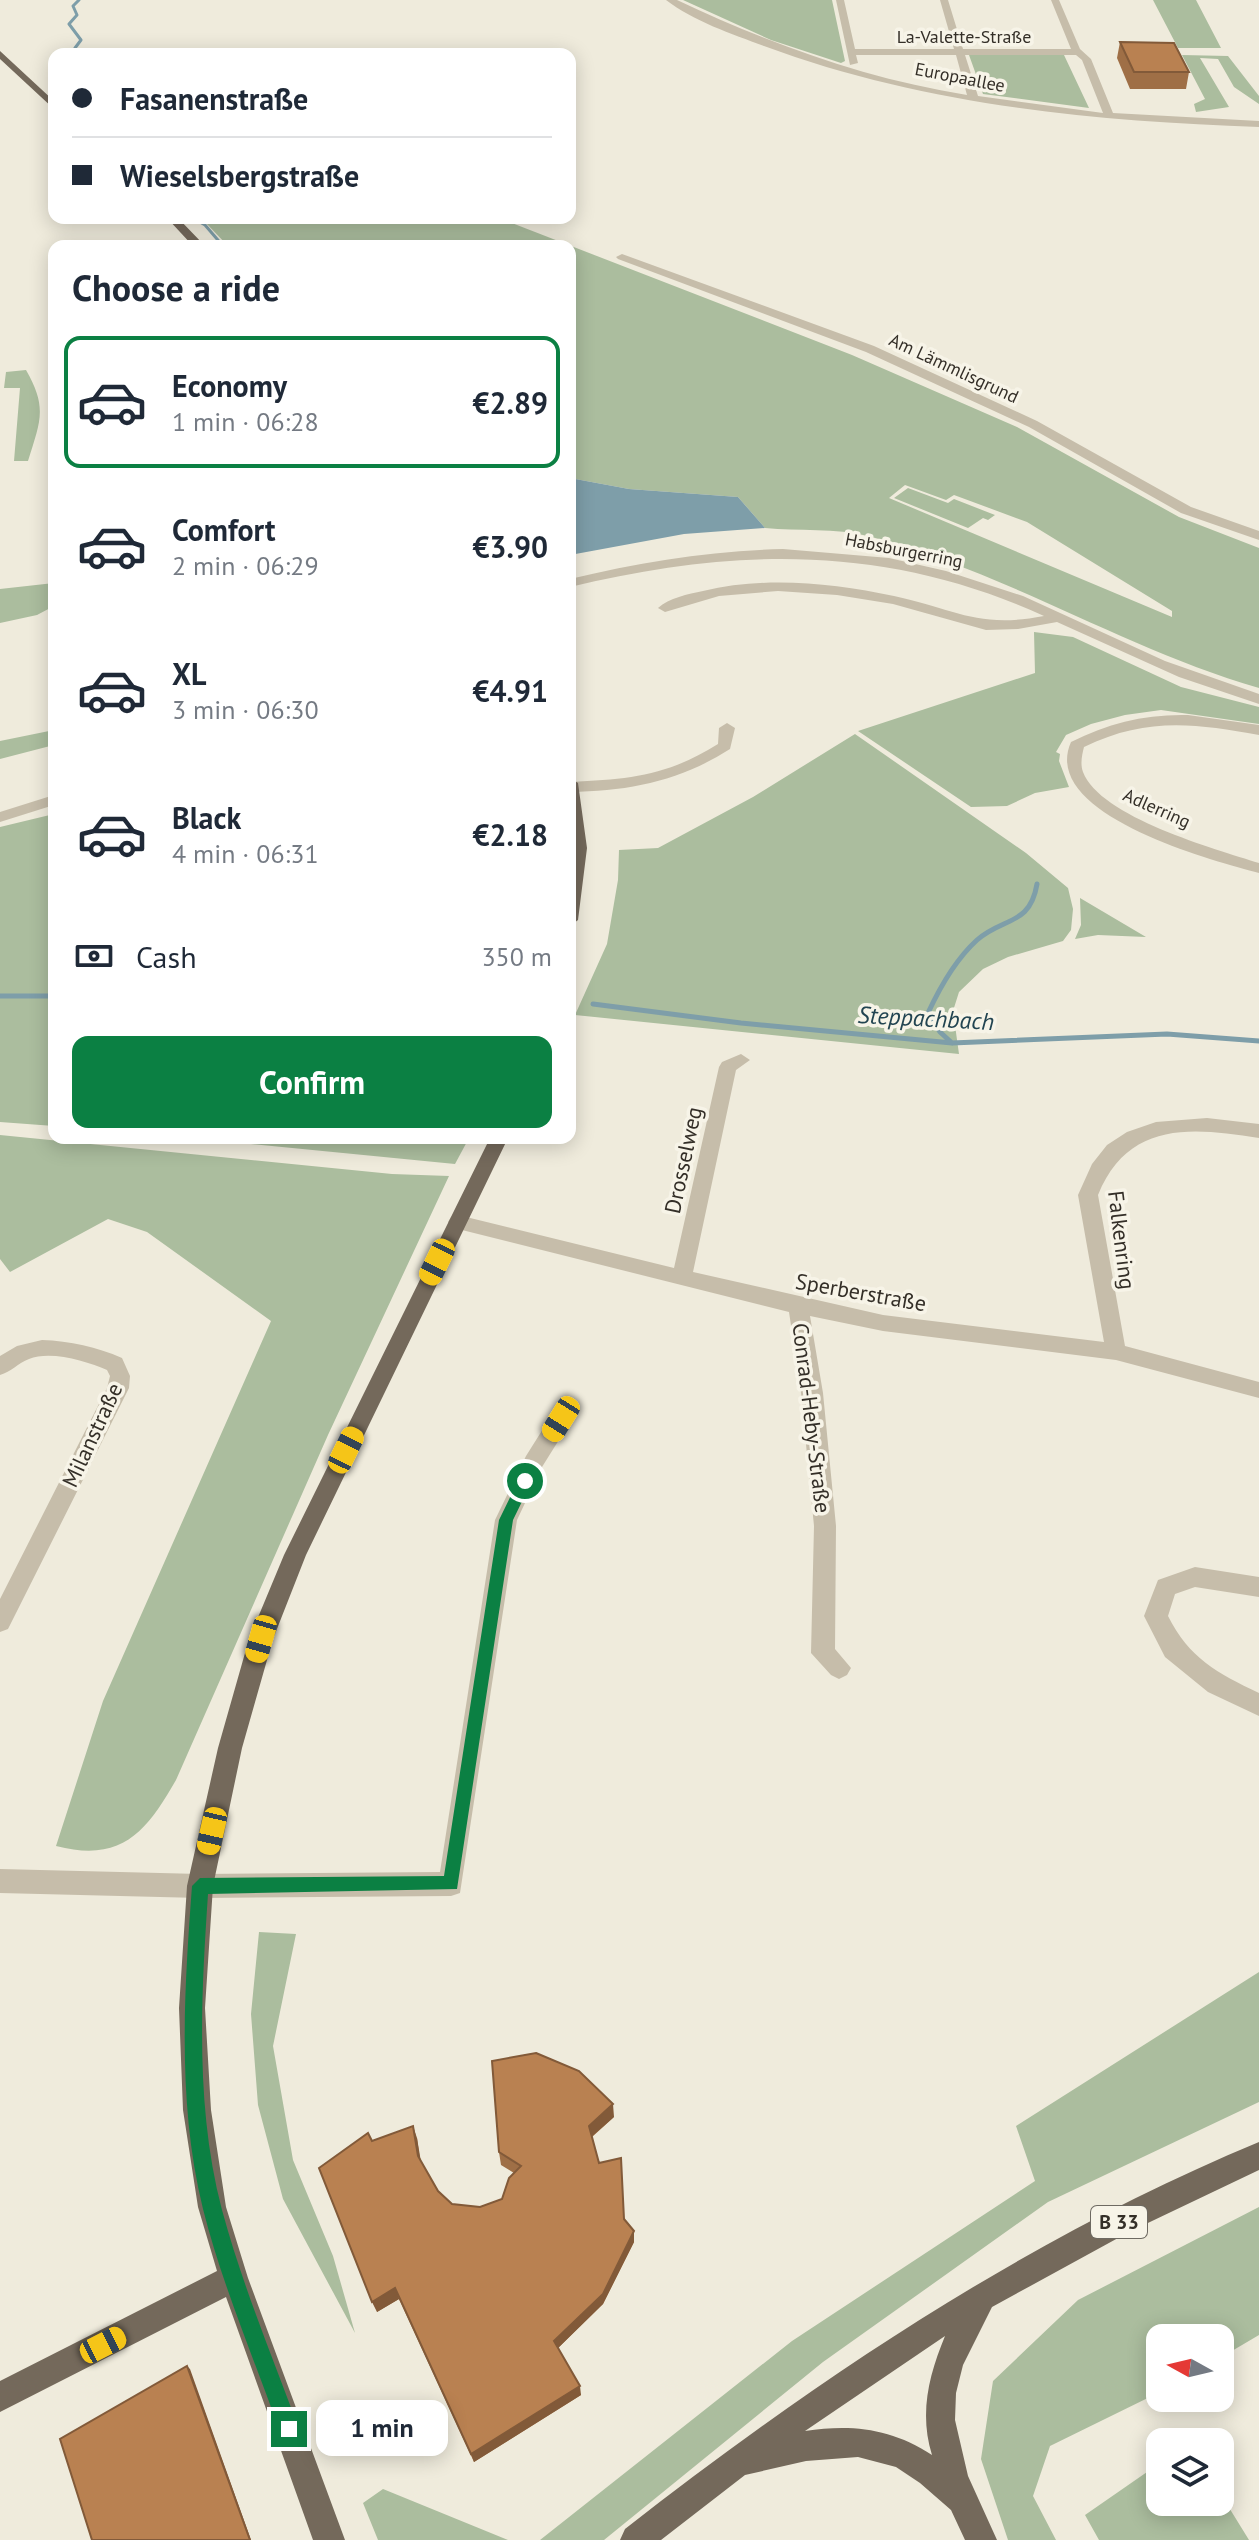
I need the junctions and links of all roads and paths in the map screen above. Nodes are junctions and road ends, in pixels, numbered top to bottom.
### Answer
1 (670, 0) edge
2 (840, 0) edge
3 (944, 0) edge
4 (1055, 0) edge
5 (851, 52) junction
6 (960, 52) junction
7 (1077, 52) junction
8 (0, 54) edge
9 (853, 71) junction
10 (973, 97) junction
11 (48, 100) edge
12 (1109, 115) junction
13 (1259, 124) edge
14 (178, 224) edge
15 (193, 240) edge
16 (622, 257) dead end
17 (1259, 536) edge
18 (576, 581) edge
19 (665, 608) dead end
20 (1060, 617) junction
21 (1259, 699) edge
22 (727, 728) dead end
23 (1259, 730) edge
24 (576, 785) edge
25 (48, 802) edge
26 (0, 817) edge
27 (576, 824) edge
28 (1259, 868) edge
29 (576, 872) edge
30 (741, 1060) dead end
31 (1259, 1131) edge
32 (496, 1144) edge
33 (458, 1222) junction
34 (682, 1278) junction
35 (798, 1306) junction
36 (1116, 1352) junction
37 (0, 1367) edge
38 (1259, 1390) edge
39 (561, 1419) dead end
40 (1259, 1587) edge
41 (1, 1617) edge
42 (839, 1668) dead end
43 (1259, 1705) edge
44 (0, 1881) edge
45 (200, 1886) junction
46 (1259, 2156) edge
47 (234, 2278) junction
48 (983, 2296) junction
49 (0, 2397) edge
50 (733, 2463) junction
51 (964, 2504) junction
52 (329, 2540) edge
53 (636, 2540) edge
54 (981, 2540) edge

1 - 9 street, Europaallee
2 - 5 street
3 - 6 street
4 - 7 street
5 - 6 street, La-Valette-Straße
5 - 9 street
6 - 7 street, La-Valette-Straße
6 - 10 street
7 - 12 street
8 - 11 main road
9 - 10 street, Europaallee
10 - 12 street, Europaallee
12 - 13 street, Europaallee
14 - 15 main road
16 - 17 street, Am Lämmlisgrund
18 - 20 street, Habsburgerring
19 - 20 street
20 - 21 street, Habsburgerring
22 - 24 street
23 - 28 street, Adlerring
25 - 26 street
27 - 29 main road
30 - 34 street, Drosselweg
31 - 36 street, Falkenring
32 - 33 main road
33 - 34 street, Sperberstraße
33 - 45 main road
34 - 35 street, Sperberstraße
35 - 36 street, Sperberstraße
35 - 42 street, Conrad-Heby-Straße
36 - 38 street, Sperberstraße
37 - 41 street, Milanstraße
39 - 45 street
40 - 43 street
44 - 45 street
45 - 47 main road
46 - 48 main road, B 33
47 - 49 main road
47 - 52 main road
48 - 50 main road, B 33
48 - 51 main road
50 - 51 main road
50 - 53 main road, B 33
51 - 54 main road

